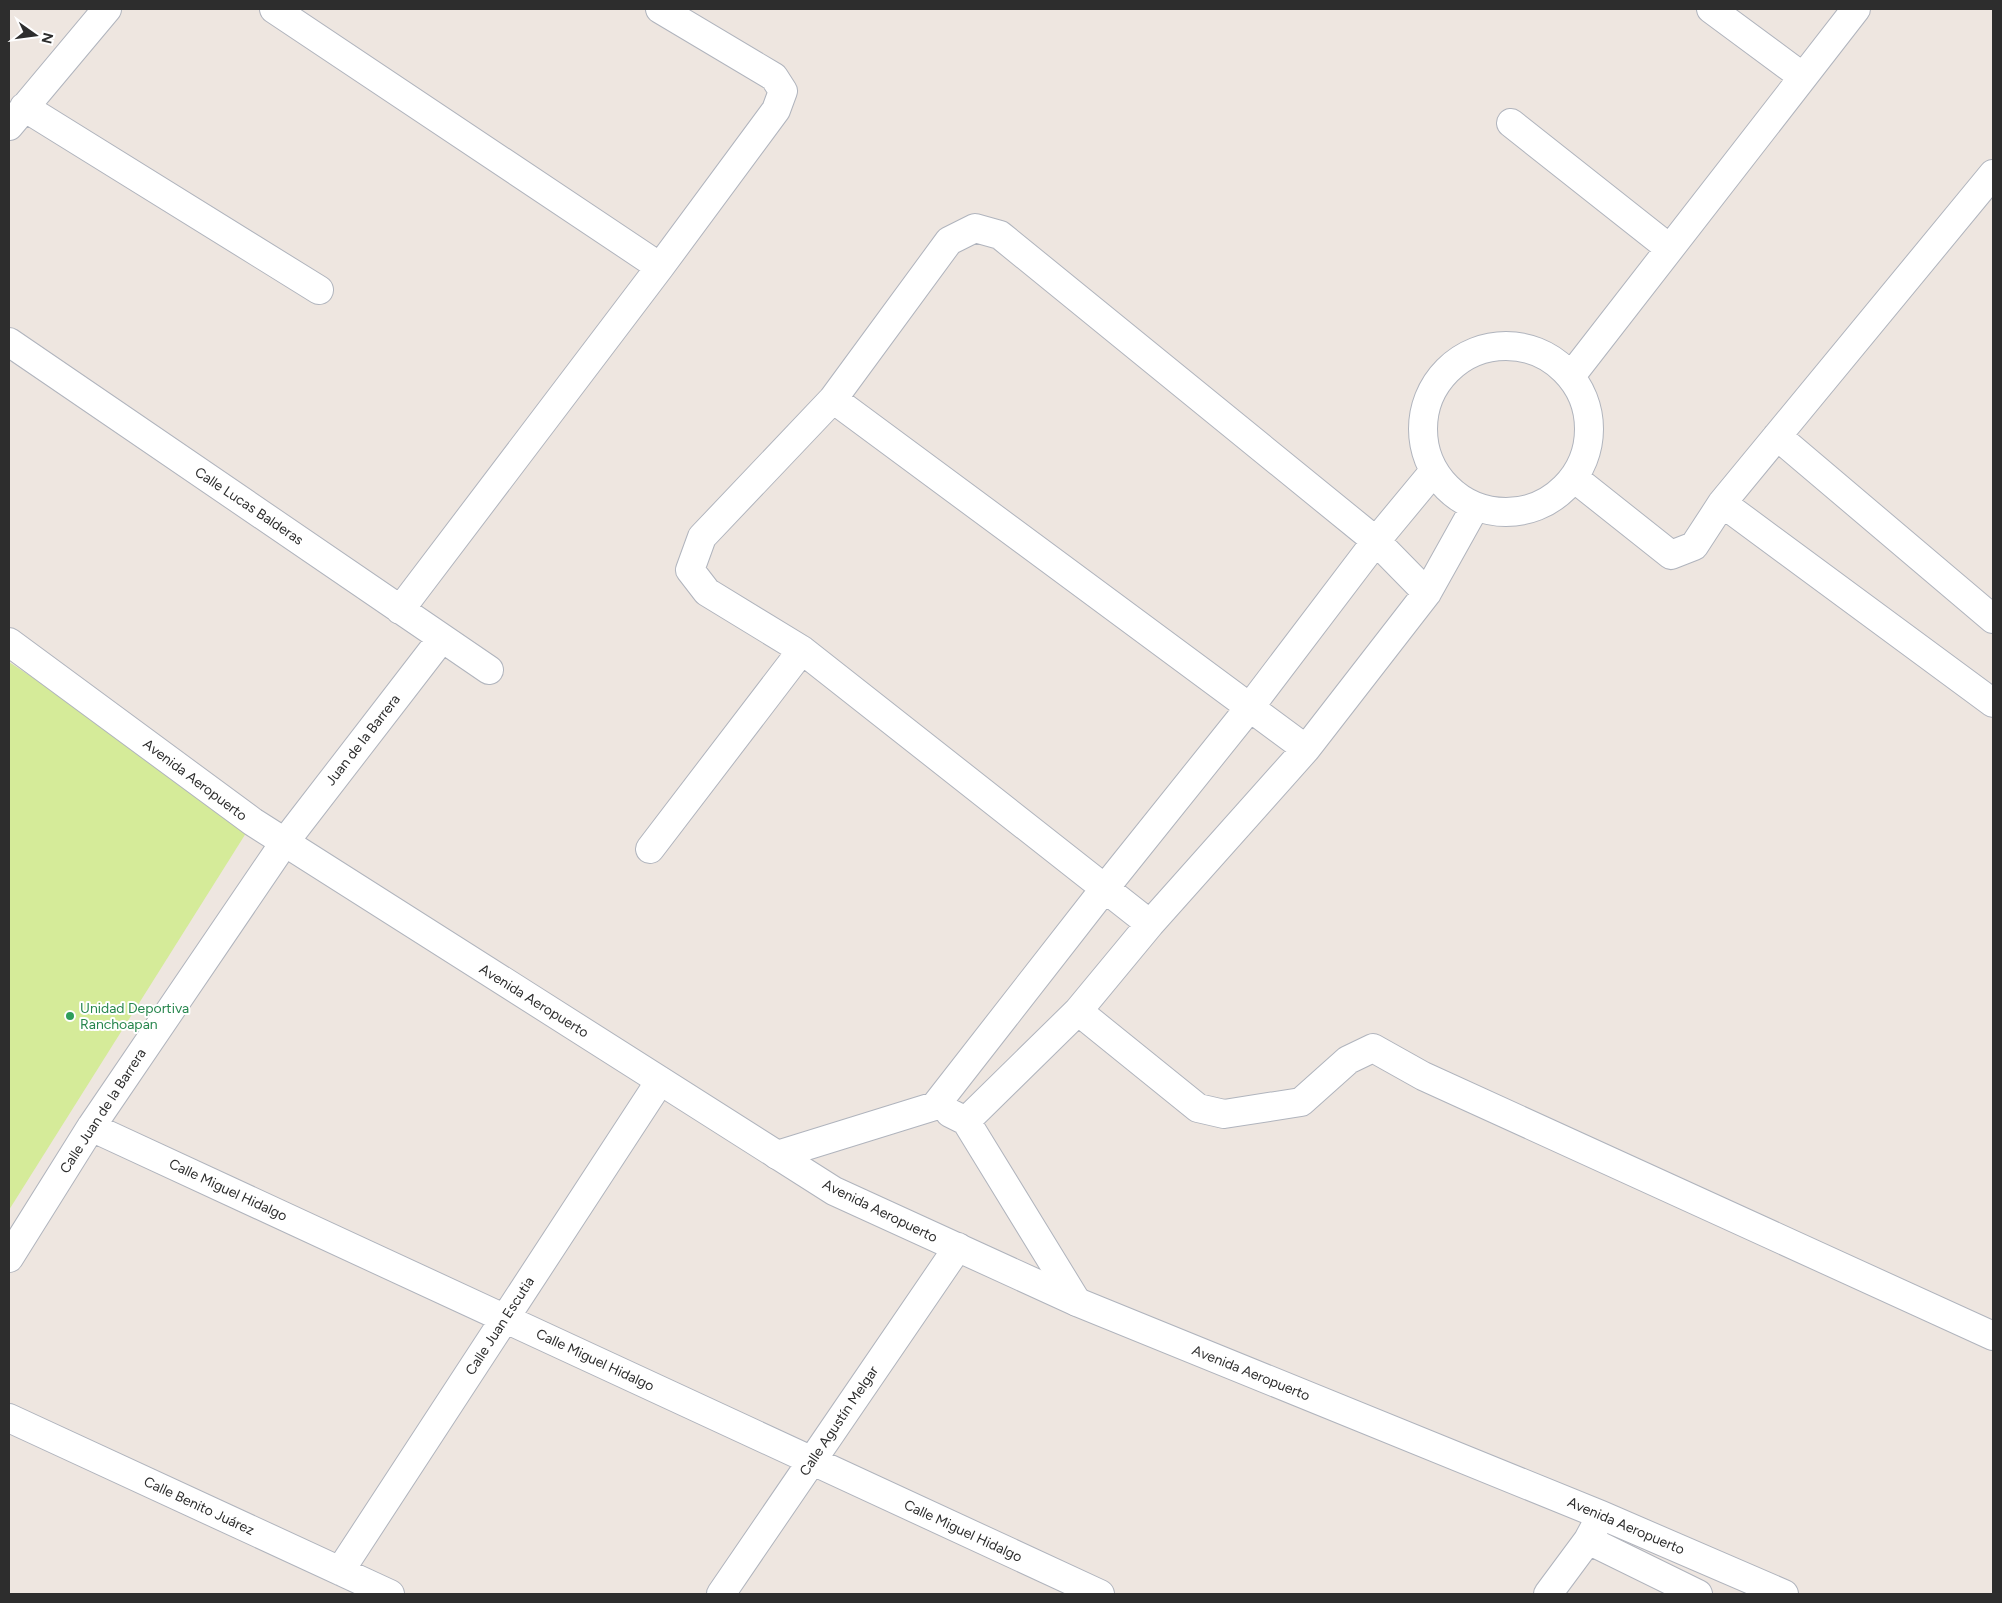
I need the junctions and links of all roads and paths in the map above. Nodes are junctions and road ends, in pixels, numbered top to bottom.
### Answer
1 (107, 9) edge
2 (274, 9) edge
3 (660, 9) edge
4 (1711, 9) edge
5 (1856, 9) edge
6 (1803, 77) junction
7 (17, 116) edge
8 (1511, 123) dead end
9 (1993, 174) edge
10 (1669, 248) junction
11 (660, 267) junction
12 (320, 290) dead end
13 (9, 342) edge
14 (1571, 376) junction
15 (833, 398) junction
16 (1777, 436) junction
17 (1434, 471) junction
18 (1574, 478) junction
19 (1722, 503) junction
20 (1475, 507) junction
21 (1376, 541) junction
22 (1427, 593) junction
23 (400, 610) junction
24 (1993, 619) edge
25 (442, 638) junction
26 (9, 642) edge
27 (802, 650) junction
28 (490, 670) dead end
29 (1993, 703) edge
30 (1250, 707) junction
31 (1306, 749) junction
32 (284, 843) junction
33 (650, 849) dead end
34 (1105, 888) junction
35 (1150, 924) junction
36 (1078, 1011) junction
37 (660, 1081) junction
38 (935, 1106) junction
39 (966, 1121) junction
40 (91, 1127) junction
41 (777, 1155) junction
42 (958, 1247) junction
43 (9, 1258) edge
44 (1077, 1302) junction
45 (505, 1318) junction
46 (1993, 1336) edge
47 (11, 1425) edge
48 (812, 1461) junction
49 (1601, 1515) junction
50 (1588, 1540) junction
51 (340, 1571) junction
52 (390, 1594) edge
53 (721, 1594) edge
54 (1100, 1594) edge
55 (1548, 1594) edge
56 (1698, 1594) edge
57 (1784, 1594) edge

1 - 7 street
2 - 11 street
3 - 11 street
4 - 6 street
5 - 6 street
6 - 10 street
7 - 12 street
8 - 10 street
9 - 16 street
10 - 14 street
11 - 23 street
13 - 23 street, Calle Lucas Balderas
14 - 17 street
14 - 18 street
15 - 21 street
15 - 27 street
15 - 30 street
16 - 19 street
16 - 24 street
17 - 20 street
17 - 21 street
18 - 19 street
18 - 20 street
19 - 29 street
20 - 22 street
21 - 22 street
21 - 30 street
22 - 31 street
23 - 25 street, Calle Lucas Balderas
25 - 28 street, Calle Lucas Balderas
25 - 32 street, Juan de la Barrera
26 - 32 street, Avenida Aeropuerto
27 - 33 street
27 - 34 street
30 - 31 street
30 - 34 street
31 - 35 street
32 - 37 street, Avenida Aeropuerto
32 - 40 street, Calle Juan de la Barrera
34 - 35 street
34 - 38 street
35 - 36 street
36 - 39 street
36 - 46 street
37 - 41 street, Avenida Aeropuerto
37 - 45 street, Calle Juan Escutia
38 - 39 street
38 - 41 street
39 - 44 street
40 - 43 street, Calle Juan de la Barrera
40 - 45 street, Calle Miguel Hidalgo
41 - 42 street, Avenida Aeropuerto
42 - 44 street, Avenida Aeropuerto
42 - 48 street, Calle Agustín Melgar
44 - 49 street, Avenida Aeropuerto
45 - 48 street, Calle Miguel Hidalgo
45 - 51 street, Calle Juan Escutia
47 - 51 street, Calle Benito Juárez
48 - 53 street, Calle Agustín Melgar
48 - 54 street, Calle Miguel Hidalgo
49 - 50 street
49 - 57 street, Avenida Aeropuerto
50 - 55 street
50 - 56 street
51 - 52 street, Calle Benito Juárez

